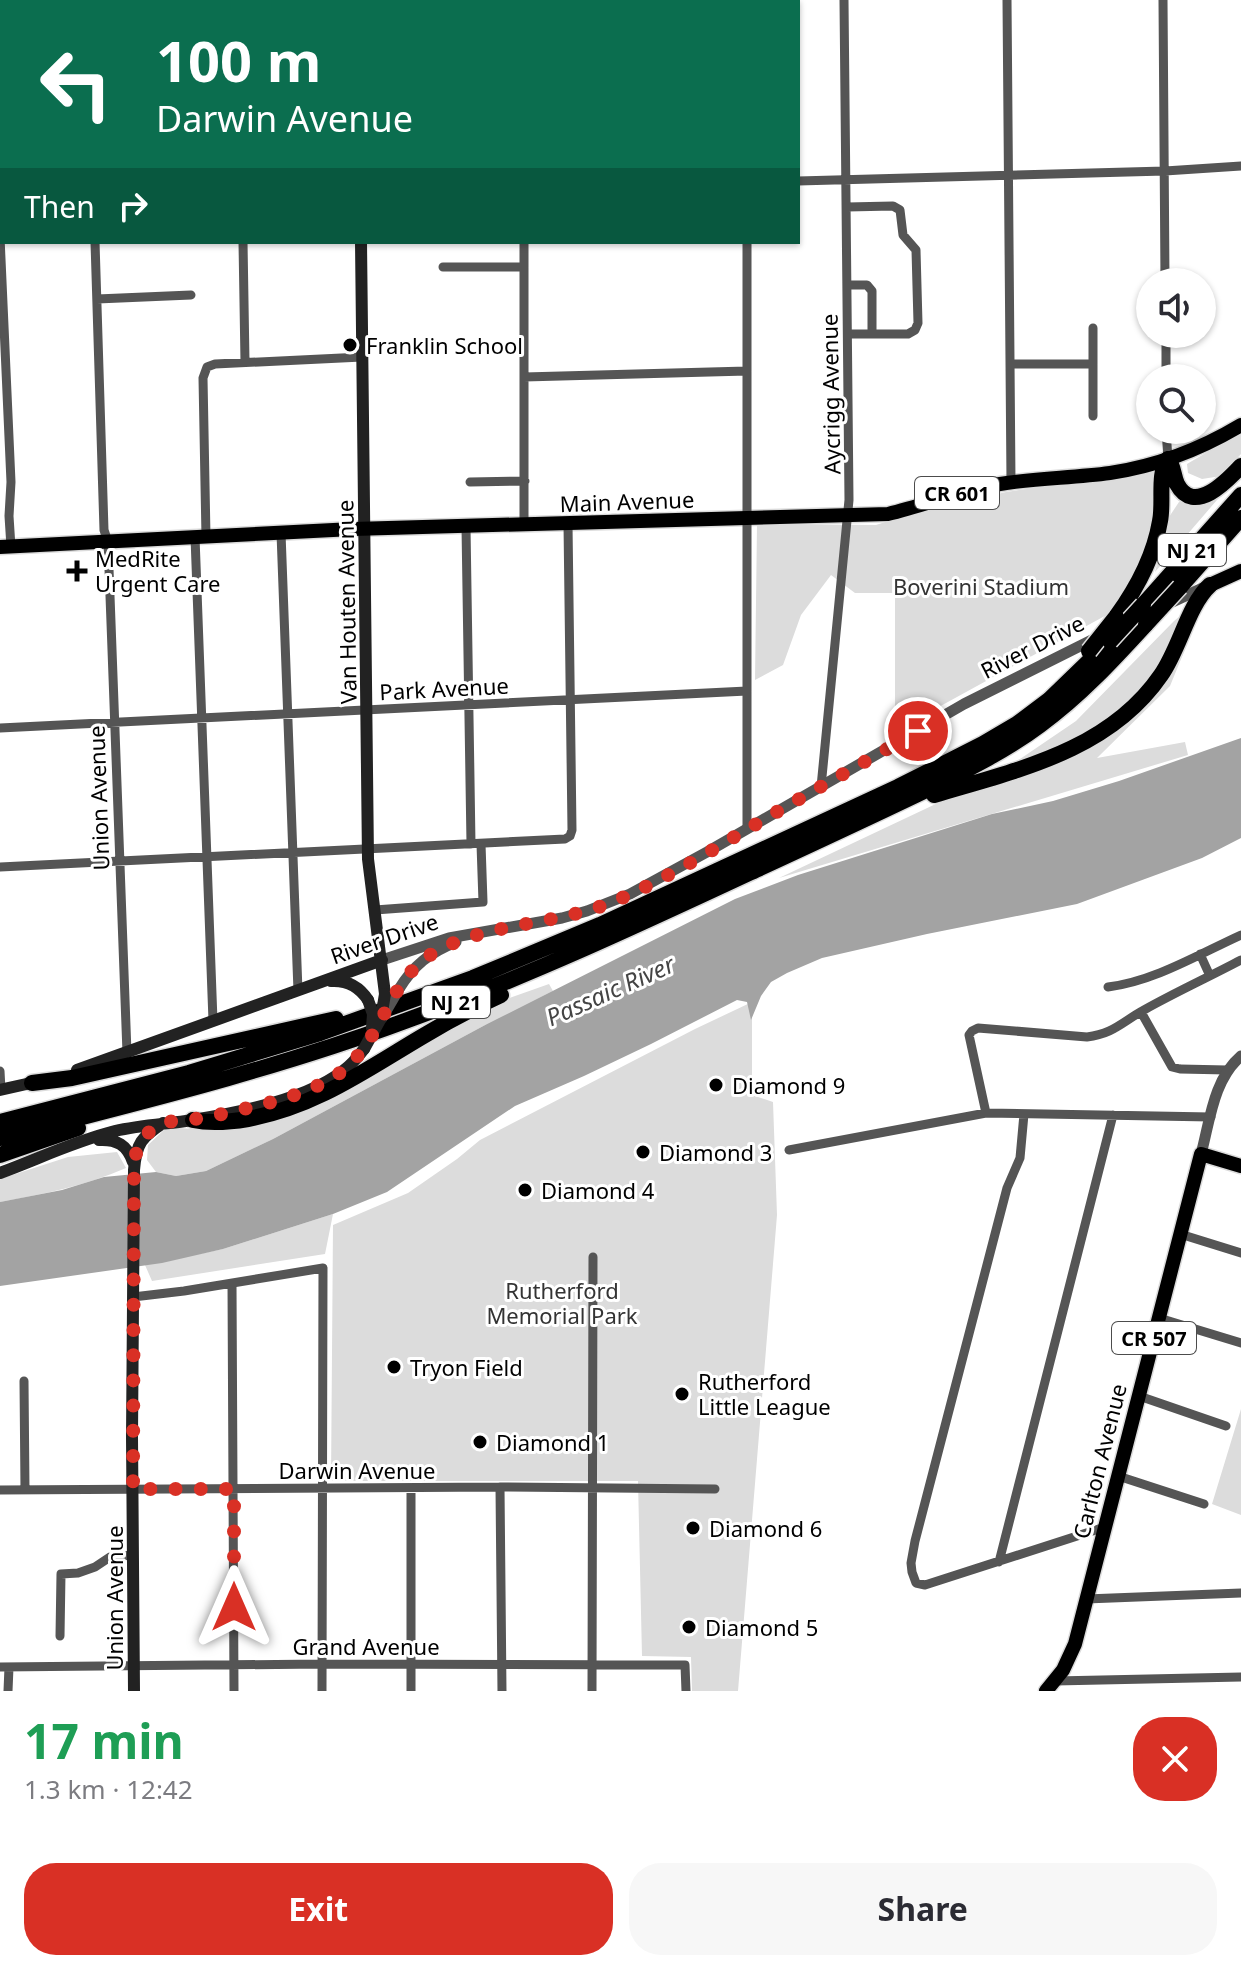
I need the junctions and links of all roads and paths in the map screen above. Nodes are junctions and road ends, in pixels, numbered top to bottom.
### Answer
1 (844, 0) edge
2 (1007, 0) edge
3 (1163, 0) edge
4 (1241, 166) edge
5 (1165, 171) junction
6 (1009, 176) junction
7 (846, 180) junction
8 (800, 181) edge
9 (847, 207) junction
10 (0, 244) edge
11 (95, 244) edge
12 (243, 244) edge
13 (361, 244) edge
14 (524, 244) edge
15 (747, 244) edge
16 (443, 267) dead end
17 (524, 267) junction
18 (1165, 268) edge
19 (847, 285) junction
20 (191, 295) dead end
21 (97, 299) junction
22 (1093, 328) dead end
23 (848, 334) junction
24 (872, 334) junction
25 (362, 357) junction
26 (245, 362) junction
27 (1011, 364) junction
28 (1093, 364) junction
29 (747, 371) junction
30 (524, 377) junction
31 (1093, 416) dead end
32 (1241, 425) edge
33 (1167, 444) edge
34 (1168, 459) junction
35 (1241, 466) edge
36 (525, 481) junction
37 (470, 482) dead end
38 (1011, 482) junction
39 (1241, 495) edge
40 (849, 516) junction
41 (1241, 518) edge
42 (746, 519) junction
43 (568, 524) junction
44 (524, 525) junction
45 (466, 527) junction
46 (365, 529) junction
47 (281, 533) junction
48 (200, 537) junction
49 (108, 542) junction
50 (6, 547) edge
51 (1241, 571) edge
52 (1210, 585) junction
53 (747, 691) junction
54 (571, 700) junction
55 (469, 705) junction
56 (367, 710) junction
57 (1033, 712) junction
58 (288, 714) junction
59 (202, 718) junction
60 (115, 722) junction
61 (0, 728) edge
62 (821, 787) junction
63 (879, 812) junction
64 (747, 829) junction
65 (476, 844) junction
66 (369, 849) junction
67 (293, 853) junction
68 (207, 857) junction
69 (121, 861) junction
70 (0, 867) edge
71 (682, 904) junction
72 (375, 910) junction
73 (474, 935) junction
74 (1241, 935) edge
75 (1200, 954) junction
76 (382, 960) junction
77 (1241, 960) edge
78 (1210, 976) junction
79 (322, 982) junction
80 (1108, 987) dead end
81 (298, 991) junction
82 (423, 997) junction
83 (1141, 1012) junction
84 (213, 1021) junction
85 (378, 1025) junction
86 (364, 1049) junction
87 (127, 1053) junction
88 (1241, 1056) edge
89 (1227, 1070) junction
90 (0, 1071) edge
91 (32, 1083) junction
92 (0, 1090) edge
93 (167, 1095) junction
94 (986, 1113) junction
95 (1024, 1114) junction
96 (1113, 1115) junction
97 (1211, 1117) junction
98 (193, 1120) junction
99 (0, 1122) edge
100 (163, 1123) junction
101 (0, 1138) edge
102 (64, 1148) junction
103 (789, 1150) dead end
104 (1201, 1154) junction
105 (0, 1155) edge
106 (1241, 1166) edge
107 (134, 1170) junction
108 (0, 1173) edge
109 (1180, 1234) junction
110 (1241, 1253) edge
111 (593, 1257) dead end
112 (232, 1283) junction
113 (133, 1297) junction
114 (1159, 1318) junction
115 (1241, 1343) edge
116 (24, 1381) dead end
117 (1139, 1396) junction
118 (1226, 1426) dead end
119 (1118, 1476) junction
120 (500, 1487) junction
121 (321, 1488) junction
122 (411, 1488) junction
123 (133, 1489) junction
124 (234, 1489) junction
125 (593, 1489) junction
126 (715, 1489) dead end
127 (0, 1490) edge
128 (25, 1490) junction
129 (1204, 1504) dead end
130 (1105, 1527) junction
131 (133, 1555) junction
132 (999, 1562) junction
133 (1241, 1593) edge
134 (1086, 1599) junction
135 (60, 1636) dead end
136 (322, 1664) junction
137 (411, 1664) junction
138 (502, 1664) junction
139 (592, 1664) junction
140 (134, 1666) junction
141 (235, 1666) junction
142 (4, 1667) edge
143 (1241, 1677) edge
144 (1050, 1688) edge
145 (8, 1691) edge
146 (134, 1691) edge
147 (234, 1691) edge
148 (322, 1691) edge
149 (411, 1691) edge
150 (502, 1691) edge
151 (592, 1691) edge
152 (686, 1691) edge

1 - 7 street, Aycrigg Avenue
2 - 6 street
3 - 5 street
4 - 5 street
5 - 6 street
5 - 18 street
6 - 7 street
6 - 27 street
7 - 8 street
7 - 9 street, Aycrigg Avenue
9 - 19 street, Aycrigg Avenue
9 - 24 street
10 - 50 street
11 - 21 street, Union Avenue
12 - 26 street
13 - 25 main road, Van Houten Avenue
14 - 17 street
15 - 29 street
16 - 17 street
17 - 30 street
19 - 23 street, Aycrigg Avenue
19 - 24 street
20 - 21 street
21 - 49 street, Union Avenue
22 - 28 street
23 - 24 street
23 - 40 street, Aycrigg Avenue
25 - 26 street
25 - 46 main road, Van Houten Avenue
26 - 48 street
27 - 28 street
27 - 38 street
28 - 31 street
29 - 30 street
29 - 42 street
30 - 36 street
32 - 34 main road, Main Avenue / CR 601
33 - 34 street
34 - 35 highway
34 - 38 main road, Main Avenue / CR 601
34 - 57 highway, bridge
36 - 37 street
36 - 44 street
38 - 40 main road, Main Avenue / CR 601
39 - 57 highway, NJ 21, bridge
40 - 42 main road, Main Avenue / CR 601
40 - 62 street, Aycrigg Avenue
41 - 63 highway, NJ 21, bridge
42 - 43 main road, Main Avenue / CR 601
42 - 53 street
43 - 44 main road, Main Avenue / CR 601
43 - 54 street
44 - 45 main road, Main Avenue / CR 601
45 - 46 main road, Main Avenue / CR 601
45 - 55 street
46 - 47 main road, Main Avenue / CR 601
46 - 56 main road, Van Houten Avenue
47 - 48 main road, Main Avenue / CR 601
47 - 58 street
48 - 49 main road, Main Avenue / CR 601
48 - 59 street
49 - 50 main road, Main Avenue / CR 601
49 - 60 street, Union Avenue
51 - 52 main road, River Drive
52 - 62 street, River Drive
52 - 63 highway
53 - 54 street, Park Avenue
53 - 64 street
54 - 55 street, Park Avenue
54 - 65 street
55 - 56 street, Park Avenue
55 - 65 street
56 - 58 street, Park Avenue
56 - 66 main road, Van Houten Avenue
57 - 82 highway, NJ 21
58 - 59 street, Park Avenue
58 - 67 street
59 - 60 street, Park Avenue
59 - 68 street
60 - 61 street, Park Avenue
60 - 69 street, Union Avenue
62 - 64 street, River Drive
63 - 71 highway, NJ 21
64 - 73 street, River Drive
65 - 66 street
65 - 72 street
66 - 67 street
66 - 72 main road, Van Houten Avenue
67 - 68 street
67 - 81 street
68 - 69 street
68 - 84 street
69 - 70 street
69 - 87 street, Union Avenue
71 - 93 highway, NJ 21
71 - 98 highway
72 - 76 main road, Van Houten Avenue
73 - 76 street, River Drive
73 - 85 street, bridge
74 - 75 street
75 - 78 street
75 - 80 street
76 - 79 main road, River Drive
76 - 85 main road, Van Houten Avenue, bridge
77 - 78 street
78 - 83 street
79 - 81 main road, River Drive
79 - 86 main road, bridge
81 - 84 main road, River Drive
82 - 91 highway
82 - 99 highway, NJ 21
83 - 89 street
83 - 94 street
84 - 87 main road, River Drive
85 - 86 main road, Van Houten Avenue, bridge
86 - 98 main road, Van Houten Avenue
87 - 91 main road, River Drive
88 - 89 street, Carlton Avenue
89 - 97 street, Carlton Avenue
90 - 92 street
91 - 92 main road, River Drive
93 - 101 highway, NJ 21
93 - 105 highway
94 - 95 street
94 - 103 street
95 - 96 street
95 - 132 street
96 - 97 street
96 - 132 street
97 - 104 street, Carlton Avenue
98 - 100 main road, Van Houten Avenue
100 - 102 main road, Van Houten Avenue
100 - 107 main road, Union Avenue
102 - 107 main road
102 - 108 main road
104 - 106 main road
104 - 109 main road, Carlton Avenue / CR 507
107 - 113 main road, Union Avenue
109 - 110 street
109 - 114 main road, Carlton Avenue / CR 507
111 - 125 street
112 - 113 street
112 - 121 street
112 - 124 street
113 - 123 main road, Union Avenue
114 - 115 street
114 - 117 main road, Carlton Avenue / CR 507
116 - 128 street
117 - 118 street
117 - 119 main road, Carlton Avenue / CR 507
119 - 129 street
119 - 130 main road, Carlton Avenue / CR 507
120 - 122 street, Darwin Avenue
120 - 125 street, Darwin Avenue
120 - 138 street
121 - 122 street, Darwin Avenue
121 - 124 street, Darwin Avenue
121 - 136 street
122 - 137 street
123 - 124 street, Darwin Avenue
123 - 128 street, Darwin Avenue
123 - 131 main road, Union Avenue
124 - 141 street
125 - 126 street, Darwin Avenue
125 - 139 street
127 - 128 street, Darwin Avenue
130 - 132 street
130 - 134 main road, Carlton Avenue / CR 507
131 - 135 street
131 - 140 main road, Union Avenue
133 - 134 street
134 - 144 main road, Carlton Avenue / CR 507
136 - 137 street, Grand Avenue
136 - 141 street, Grand Avenue
136 - 148 street
137 - 138 street, Grand Avenue
137 - 149 street
138 - 139 street, Grand Avenue
138 - 150 street
139 - 151 street
139 - 152 street, Grand Avenue
140 - 141 street, Grand Avenue
140 - 142 street, Grand Avenue
140 - 146 main road, Union Avenue
141 - 147 street
142 - 145 street
143 - 144 street

